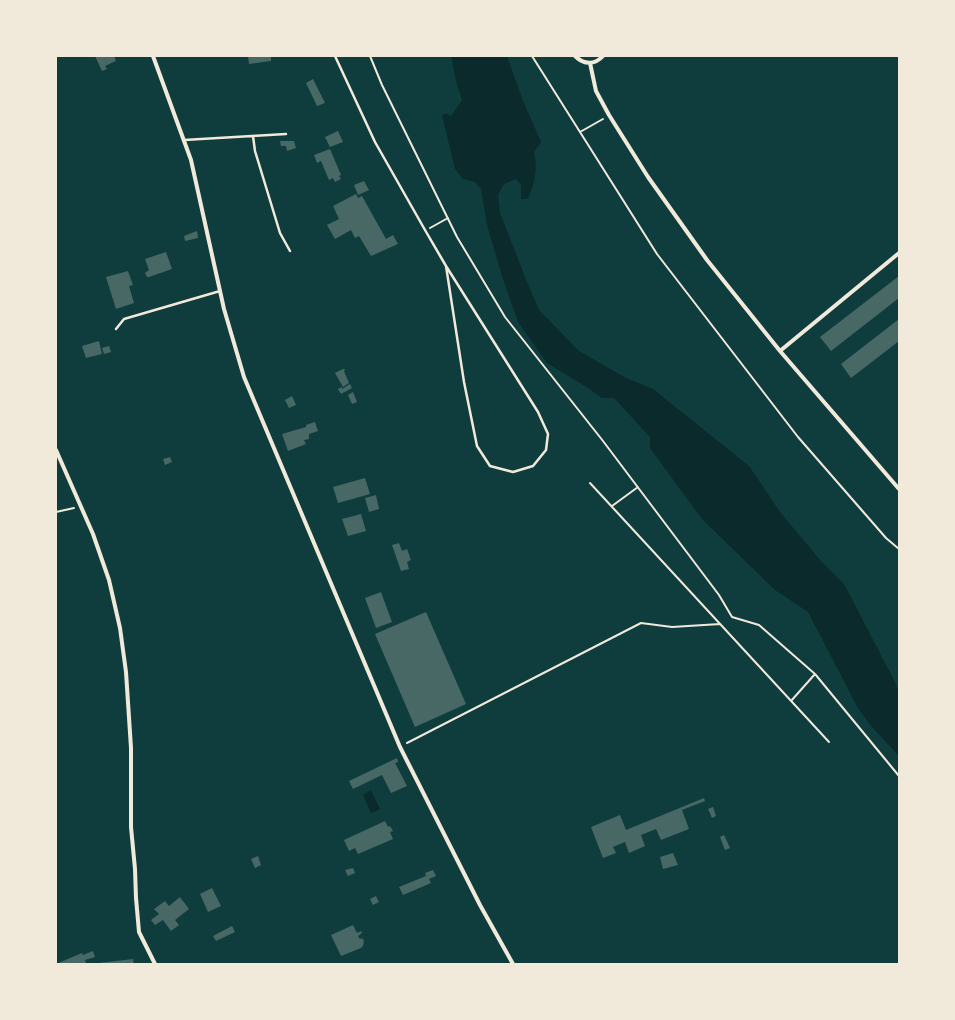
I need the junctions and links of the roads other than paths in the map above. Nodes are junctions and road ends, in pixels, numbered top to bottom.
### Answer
1 (153, 56) edge
2 (335, 56) edge
3 (575, 56) edge
4 (603, 56) edge
5 (590, 63) junction
6 (286, 134) dead end
7 (253, 136) junction
8 (184, 140) junction
9 (290, 250) dead end
10 (899, 253) edge
11 (446, 266) junction
12 (220, 291) junction
13 (116, 330) dead end
14 (780, 351) junction
15 (56, 450) edge
16 (899, 489) edge
17 (155, 964) edge
18 (513, 964) edge

1 - 8 street
2 - 11 lane
3 - 5 street
4 - 5 street
5 - 14 street
6 - 7 lane
7 - 8 lane
7 - 9 lane
8 - 12 street
10 - 14 street
11 - 11 lane
12 - 13 lane
12 - 18 street
14 - 16 street
15 - 17 street

